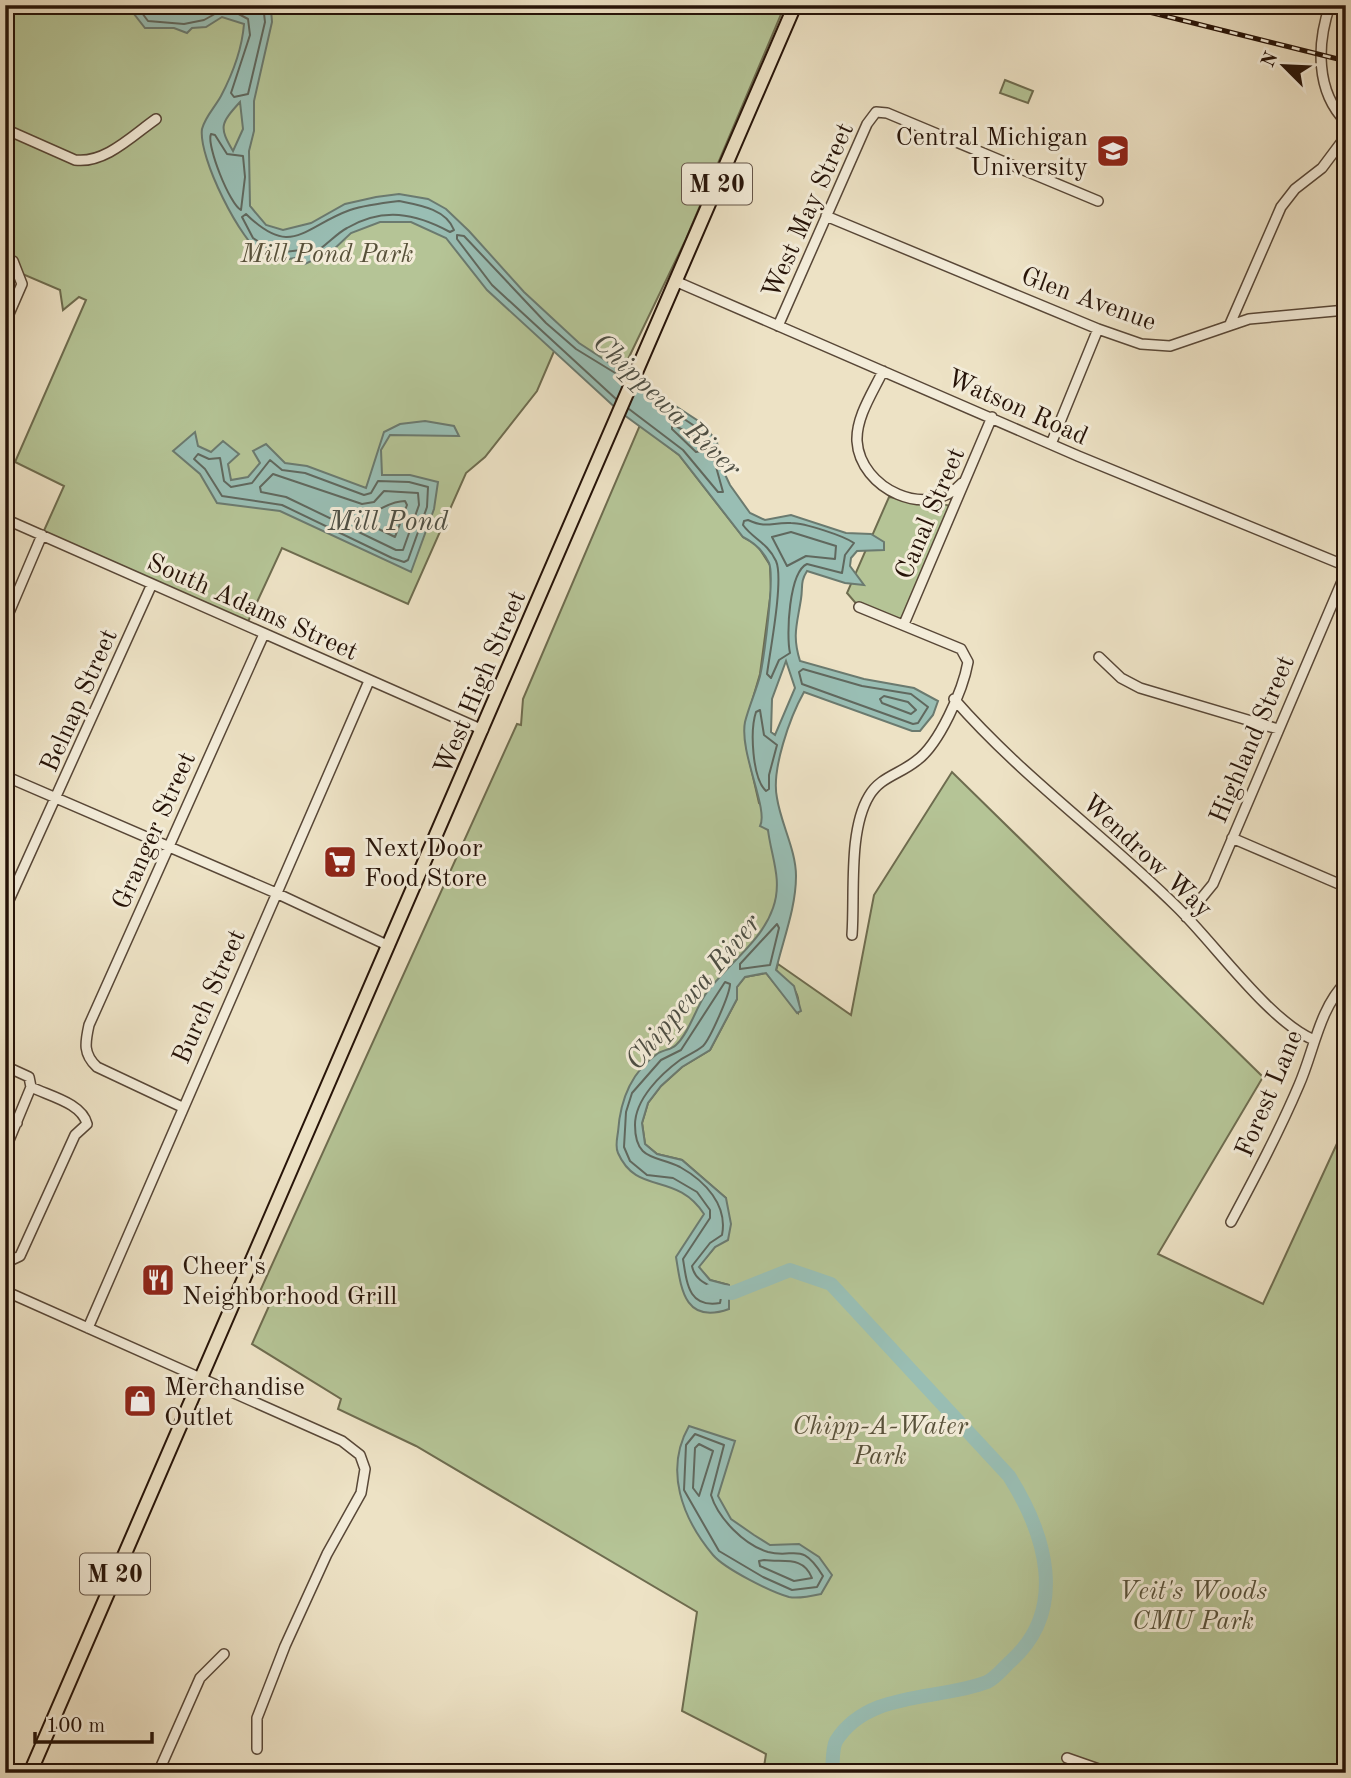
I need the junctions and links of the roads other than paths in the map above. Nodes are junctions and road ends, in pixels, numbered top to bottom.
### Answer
1 (795, 5) edge
2 (1330, 5) edge
3 (156, 119) dead end
4 (1346, 122) edge
5 (5, 129) edge
6 (1346, 136) edge
7 (1098, 201) dead end
8 (826, 216) junction
9 (9, 260) edge
10 (675, 281) junction
11 (1346, 310) edge
12 (5, 323) edge
13 (1230, 324) junction
14 (778, 326) junction
15 (1098, 329) junction
16 (883, 371) junction
17 (992, 417) junction
18 (1051, 444) junction
19 (965, 479) junction
20 (5, 519) edge
21 (42, 535) junction
22 (1346, 566) edge
23 (1346, 572) edge
24 (152, 584) junction
25 (859, 607) dead end
26 (5, 622) edge
27 (904, 624) junction
28 (264, 634) junction
29 (1099, 657) dead end
30 (369, 681) junction
31 (954, 699) junction
32 (1278, 729) junction
33 (484, 730) junction
34 (5, 776) edge
35 (58, 798) junction
36 (1232, 838) junction
37 (168, 847) junction
38 (1346, 887) edge
39 (276, 893) junction
40 (5, 909) edge
41 (1186, 917) junction
42 (852, 935) dead end
43 (389, 946) junction
44 (1346, 982) edge
45 (1314, 1040) junction
46 (5, 1066) edge
47 (31, 1087) junction
48 (182, 1107) junction
49 (5, 1118) edge
50 (17, 1123) junction
51 (5, 1150) edge
52 (1231, 1222) dead end
53 (5, 1264) edge
54 (5, 1291) edge
55 (88, 1328) junction
56 (200, 1376) junction
57 (224, 1654) dead end
58 (257, 1749) dead end
59 (1067, 1758) dead end
60 (30, 1773) edge
61 (158, 1773) edge
62 (1110, 1773) edge

1 - 10 main road, West High Street / M 20
2 - 4 street
3 - 5 street
6 - 13 street
7 - 8 street, West May Street
8 - 14 street, West May Street
8 - 15 street, Glen Avenue
9 - 12 street
10 - 14 street, Watson Road
10 - 33 main road, West High Street / M 20
11 - 13 street, Glen Avenue
13 - 15 street, Glen Avenue
14 - 16 street, Watson Road
15 - 18 street
16 - 17 street, Watson Road
16 - 19 street
17 - 18 street, Watson Road
17 - 19 street, Canal Street
18 - 22 street, Watson Road
19 - 27 street, Canal Street
20 - 21 street, South Adams Street
21 - 24 street, South Adams Street
21 - 26 street
23 - 32 street, Highland Street
24 - 28 street, South Adams Street
24 - 35 street, Belnap Street
25 - 27 street
27 - 31 street
28 - 30 street, South Adams Street
28 - 37 street, Granger Street
29 - 32 street
30 - 33 street, South Adams Street
30 - 39 street, Burch Street
31 - 41 street, Wendrow Way
31 - 42 street
32 - 36 street, Highland Street
33 - 43 main road, West High Street / M 20
34 - 35 street
35 - 37 street
35 - 40 street, Belnap Street
36 - 38 street
36 - 41 street, Highland Street
37 - 39 street
37 - 48 street, Granger Street
39 - 43 street
39 - 48 street, Burch Street
41 - 45 street, Wendrow Way
43 - 56 main road, West High Street / M 20
44 - 45 street, Forest Lane
45 - 52 street, Forest Lane
46 - 47 street
47 - 50 street
47 - 53 street
48 - 55 street, Burch Street
49 - 50 street
50 - 51 street
54 - 55 street
55 - 56 street
56 - 58 street
56 - 60 main road, M 20
57 - 61 street
59 - 62 street

